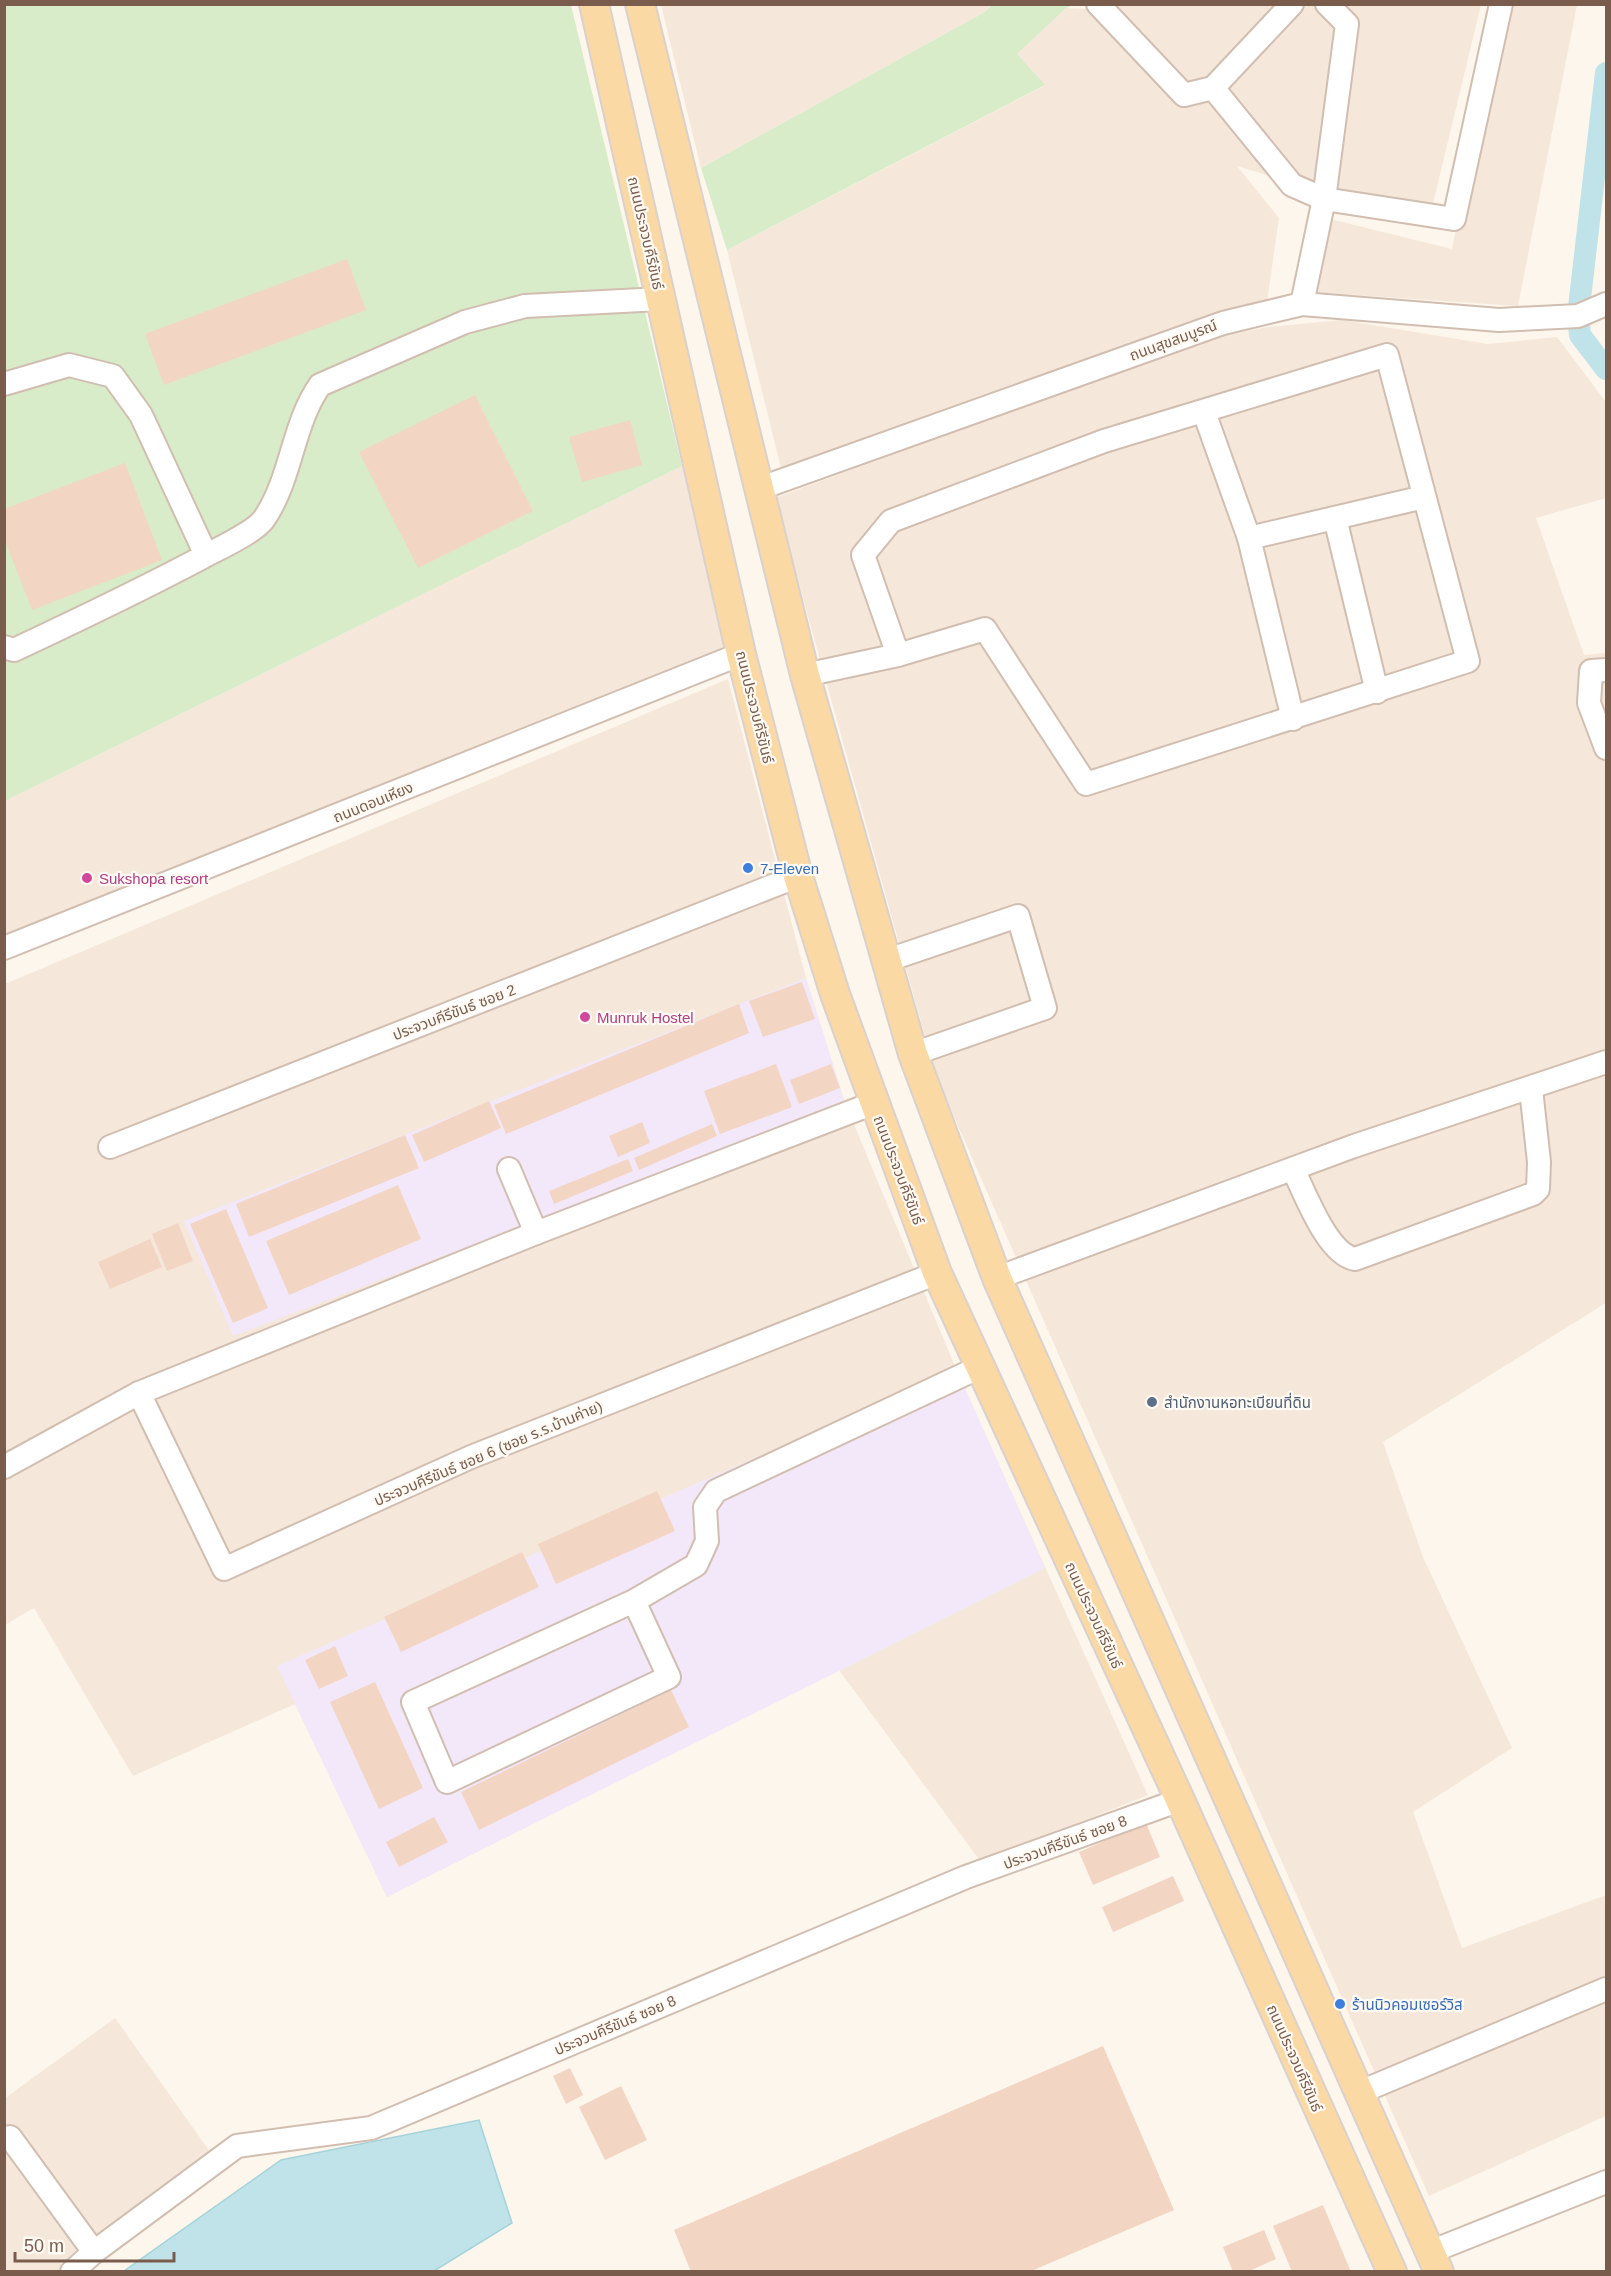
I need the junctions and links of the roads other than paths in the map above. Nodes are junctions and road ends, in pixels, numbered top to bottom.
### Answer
1 (594, 4) edge
2 (639, 4) edge
3 (1098, 4) edge
4 (1292, 4) edge
5 (1327, 4) edge
6 (1501, 4) edge
7 (1213, 88) junction
8 (1324, 199) junction
9 (661, 299) junction
10 (1302, 304) junction
11 (1606, 304) edge
12 (4, 384) edge
13 (1204, 412) junction
14 (758, 489) junction
15 (1424, 496) junction
16 (1335, 518) junction
17 (1249, 538) junction
18 (206, 555) junction
19 (8, 651) edge
20 (741, 654) junction
21 (898, 655) junction
22 (1606, 670) edge
23 (805, 675) junction
24 (1377, 692) junction
25 (1293, 718) junction
26 (1606, 748) edge
27 (798, 876) junction
28 (4, 948) edge
29 (885, 961) junction
30 (913, 1054) junction
31 (1606, 1062) edge
32 (1531, 1089) junction
33 (874, 1103) junction
34 (110, 1147) dead end
35 (509, 1169) dead end
36 (1293, 1169) junction
37 (536, 1233) junction
38 (937, 1273) junction
39 (997, 1278) junction
40 (980, 1367) junction
41 (139, 1393) junction
42 (4, 1467) edge
43 (634, 1601) junction
44 (1180, 1800) junction
45 (1606, 1989) edge
46 (1358, 2093) junction
47 (10, 2137) dead end
48 (1606, 2182) edge
49 (94, 2252) junction
50 (1434, 2261) edge
51 (72, 2271) edge
52 (1392, 2271) edge

1 - 9 main road, ถนนประจวบคีรีขันธ์
2 - 14 main road
3 - 7 street
4 - 7 street
5 - 8 street
6 - 8 street
7 - 8 street
8 - 10 street
9 - 18 street
9 - 20 main road, ถนนประจวบคีรีขันธ์
10 - 11 street, ถนนสุขสมบูรณ์
10 - 14 street, ถนนสุขสมบูรณ์
12 - 18 street
13 - 15 street
13 - 17 street
13 - 21 street
14 - 23 main road
15 - 16 street
15 - 24 street
16 - 17 street
16 - 24 street
17 - 25 street
18 - 19 street
20 - 27 main road, ถนนประจวบคีรีขันธ์
20 - 28 street, ถนนดอนเหียง
21 - 23 street
21 - 25 street
22 - 26 street
23 - 29 main road
24 - 25 street
27 - 33 main road, ถนนประจวบคีรีขันธ์
27 - 34 street, ประจวบคีรีขันธ์ ซอย 2
29 - 30 main road
29 - 30 street
30 - 39 main road
31 - 32 street
32 - 36 street
32 - 36 street
33 - 37 street
33 - 38 main road, ถนนประจวบคีรีขันธ์
35 - 37 street
36 - 39 street
37 - 41 street
38 - 40 main road, ถนนประจวบคีรีขันธ์
38 - 41 street, ประจวบคีรีขันธ์ ซอย 6 (ซอย ร.ร.บ้านค่าย)
39 - 46 main road
40 - 43 street
40 - 44 main road, ถนนประจวบคีรีขันธ์
41 - 42 street
43 - 43 street
44 - 49 street, ประจวบคีรีขันธ์ ซอย 8
44 - 52 main road, ถนนประจวบคีรีขันธ์
45 - 46 street
46 - 50 main road
47 - 49 street
48 - 50 street
49 - 51 street, ประจวบคีรีขันธ์ ซอย 8

